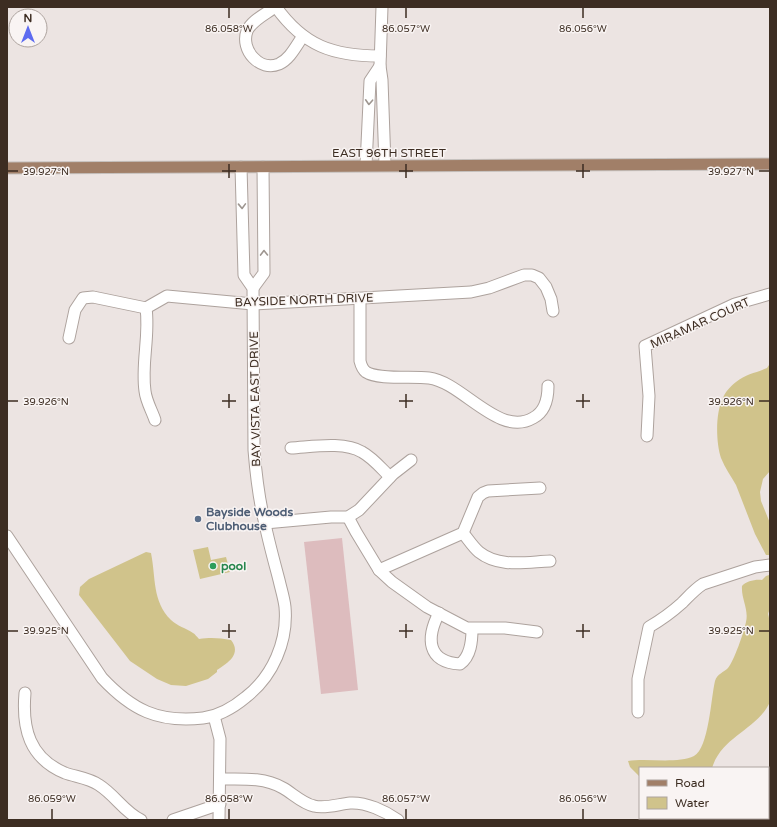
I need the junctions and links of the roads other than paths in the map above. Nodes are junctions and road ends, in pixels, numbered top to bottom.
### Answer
1 (276, 7) edge
2 (382, 7) edge
3 (303, 36) junction
4 (380, 61) junction
5 (770, 164) edge
6 (366, 165) junction
7 (385, 165) junction
8 (241, 167) junction
9 (262, 167) junction
10 (7, 168) edge
11 (253, 288) junction
12 (770, 294) edge
13 (360, 299) junction
14 (253, 304) junction
15 (146, 308) junction
16 (553, 311) dead end
17 (69, 338) dead end
18 (548, 386) dead end
19 (155, 420) dead end
20 (647, 436) dead end
21 (291, 448) dead end
22 (411, 460) dead end
23 (390, 477) junction
24 (540, 488) dead end
25 (348, 517) junction
26 (265, 523) junction
27 (463, 532) junction
28 (7, 536) edge
29 (550, 561) dead end
30 (770, 565) edge
31 (379, 570) junction
32 (439, 613) junction
33 (472, 629) junction
34 (537, 632) dead end
35 (25, 693) dead end
36 (638, 712) dead end
37 (214, 716) junction
38 (220, 779) junction
39 (220, 804) junction
40 (141, 820) edge
41 (173, 820) edge
42 (219, 820) edge
43 (398, 820) edge

1 - 3 street
1 - 3 street
2 - 4 street
3 - 4 street
4 -> 6 street
4 - 7 street
5 - 7 main road, EAST 96TH STREET
6 - 7 main road, EAST 96TH STREET
6 - 9 main road, EAST 96TH STREET
8 - 9 main road, EAST 96TH STREET
8 - 10 main road, EAST 96TH STREET
8 -> 11 street, BAY VISTA EAST DRIVE
11 -> 9 street
11 - 14 street, BAY VISTA EAST DRIVE
12 - 20 street, MIRAMAR COURT
13 - 14 street, BAYSIDE NORTH DRIVE
13 - 16 street, BAYSIDE NORTH DRIVE
13 - 18 street
14 - 15 street, BAYSIDE NORTH DRIVE
14 - 26 street, BAY VISTA EAST DRIVE
15 - 17 street
15 - 19 street
21 - 23 street
22 - 23 street
23 - 25 street
24 - 27 street
25 - 26 street
25 - 31 street
26 - 37 street, BAY VISTA EAST DRIVE
27 - 29 street
27 - 31 street
28 - 37 street
30 - 36 street
31 - 32 street
32 - 33 street
32 - 33 street
33 - 34 street
35 - 40 street
37 - 38 street
38 - 39 street
38 - 43 street
39 - 41 street
39 - 42 street

